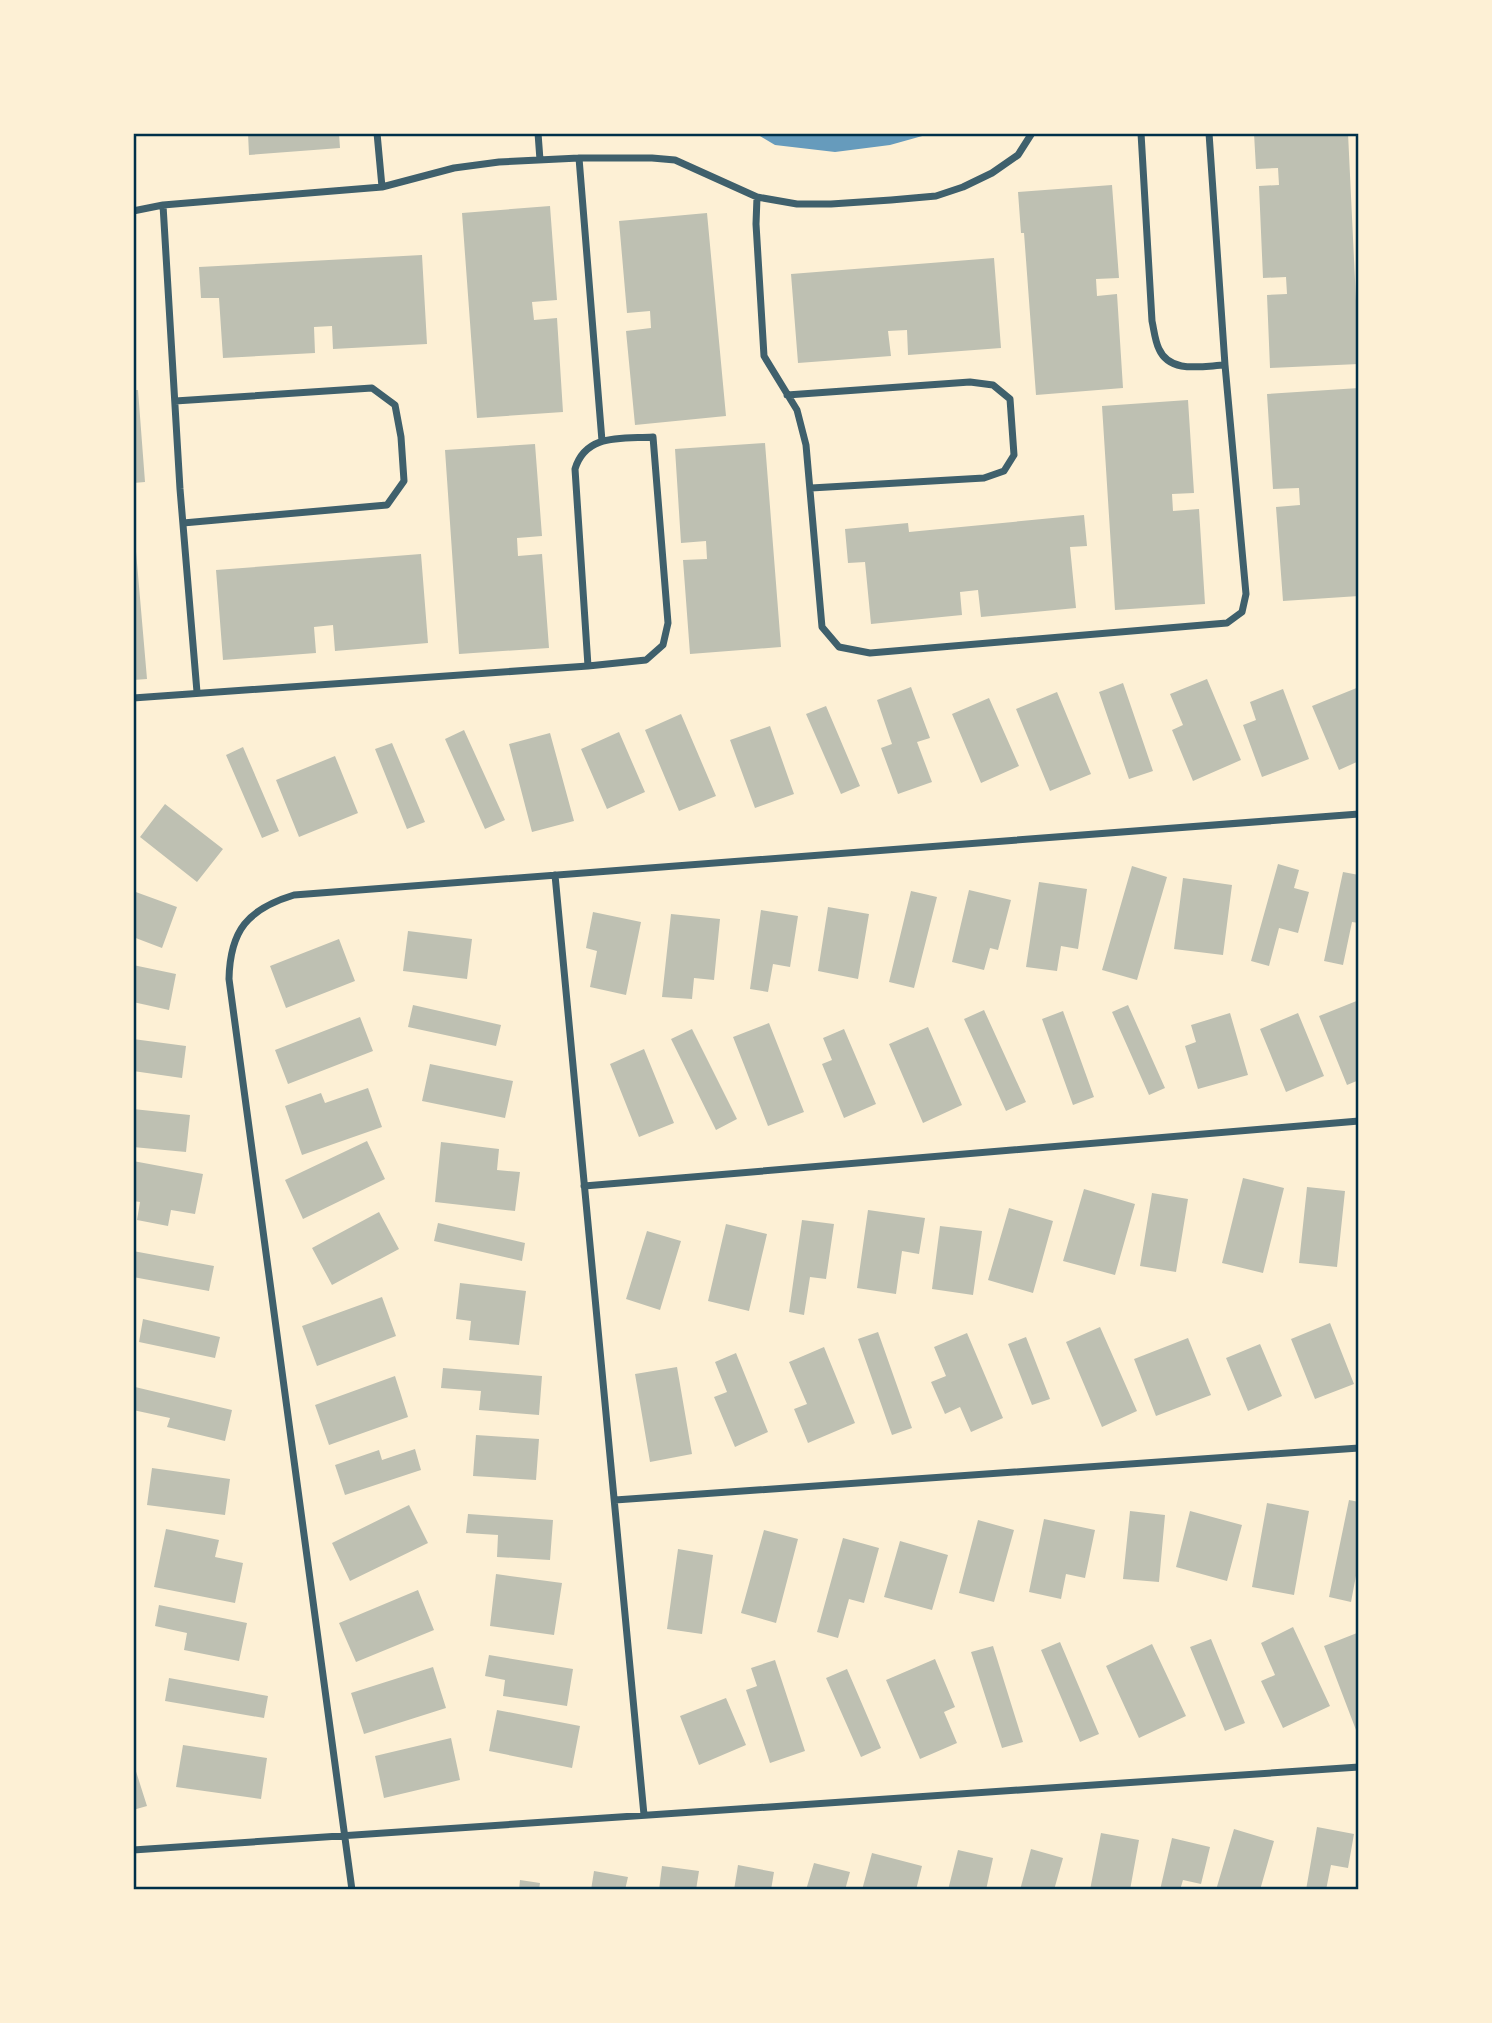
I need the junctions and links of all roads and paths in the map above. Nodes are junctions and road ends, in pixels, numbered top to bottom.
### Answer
1 (377, 133) edge
2 (538, 133) edge
3 (1032, 133) edge
4 (1141, 133) edge
5 (1209, 133) edge
6 (579, 158) junction
7 (540, 160) junction
8 (382, 187) junction
9 (757, 197) junction
10 (163, 205) junction
11 (133, 211) edge
12 (1225, 365) junction
13 (787, 395) junction
14 (175, 401) junction
15 (601, 440) junction
16 (811, 488) junction
17 (183, 523) junction
18 (588, 666) junction
19 (197, 692) junction
20 (133, 698) edge
21 (1359, 814) edge
22 (555, 876) junction
23 (1359, 1121) edge
24 (584, 1186) junction
25 (1359, 1448) edge
26 (615, 1500) junction
27 (1359, 1767) edge
28 (644, 1815) junction
29 (345, 1835) junction
30 (133, 1850) edge
31 (352, 1890) edge

1 - 8 street
2 - 7 street
3 - 9 street
4 - 12 street
5 - 12 street
6 - 7 street
6 - 9 street
6 - 15 street
7 - 8 street
8 - 10 street
9 - 13 street
10 - 11 street
10 - 14 street
12 - 16 street
13 - 16 street
13 - 16 street
14 - 17 street
14 - 17 street
15 - 18 street
15 - 18 street
17 - 19 street
18 - 19 street
19 - 20 street
21 - 22 street
22 - 24 street
22 - 29 street
23 - 24 street
24 - 26 street
25 - 26 street
26 - 28 street
27 - 28 street
28 - 29 street
29 - 30 street
29 - 31 street

